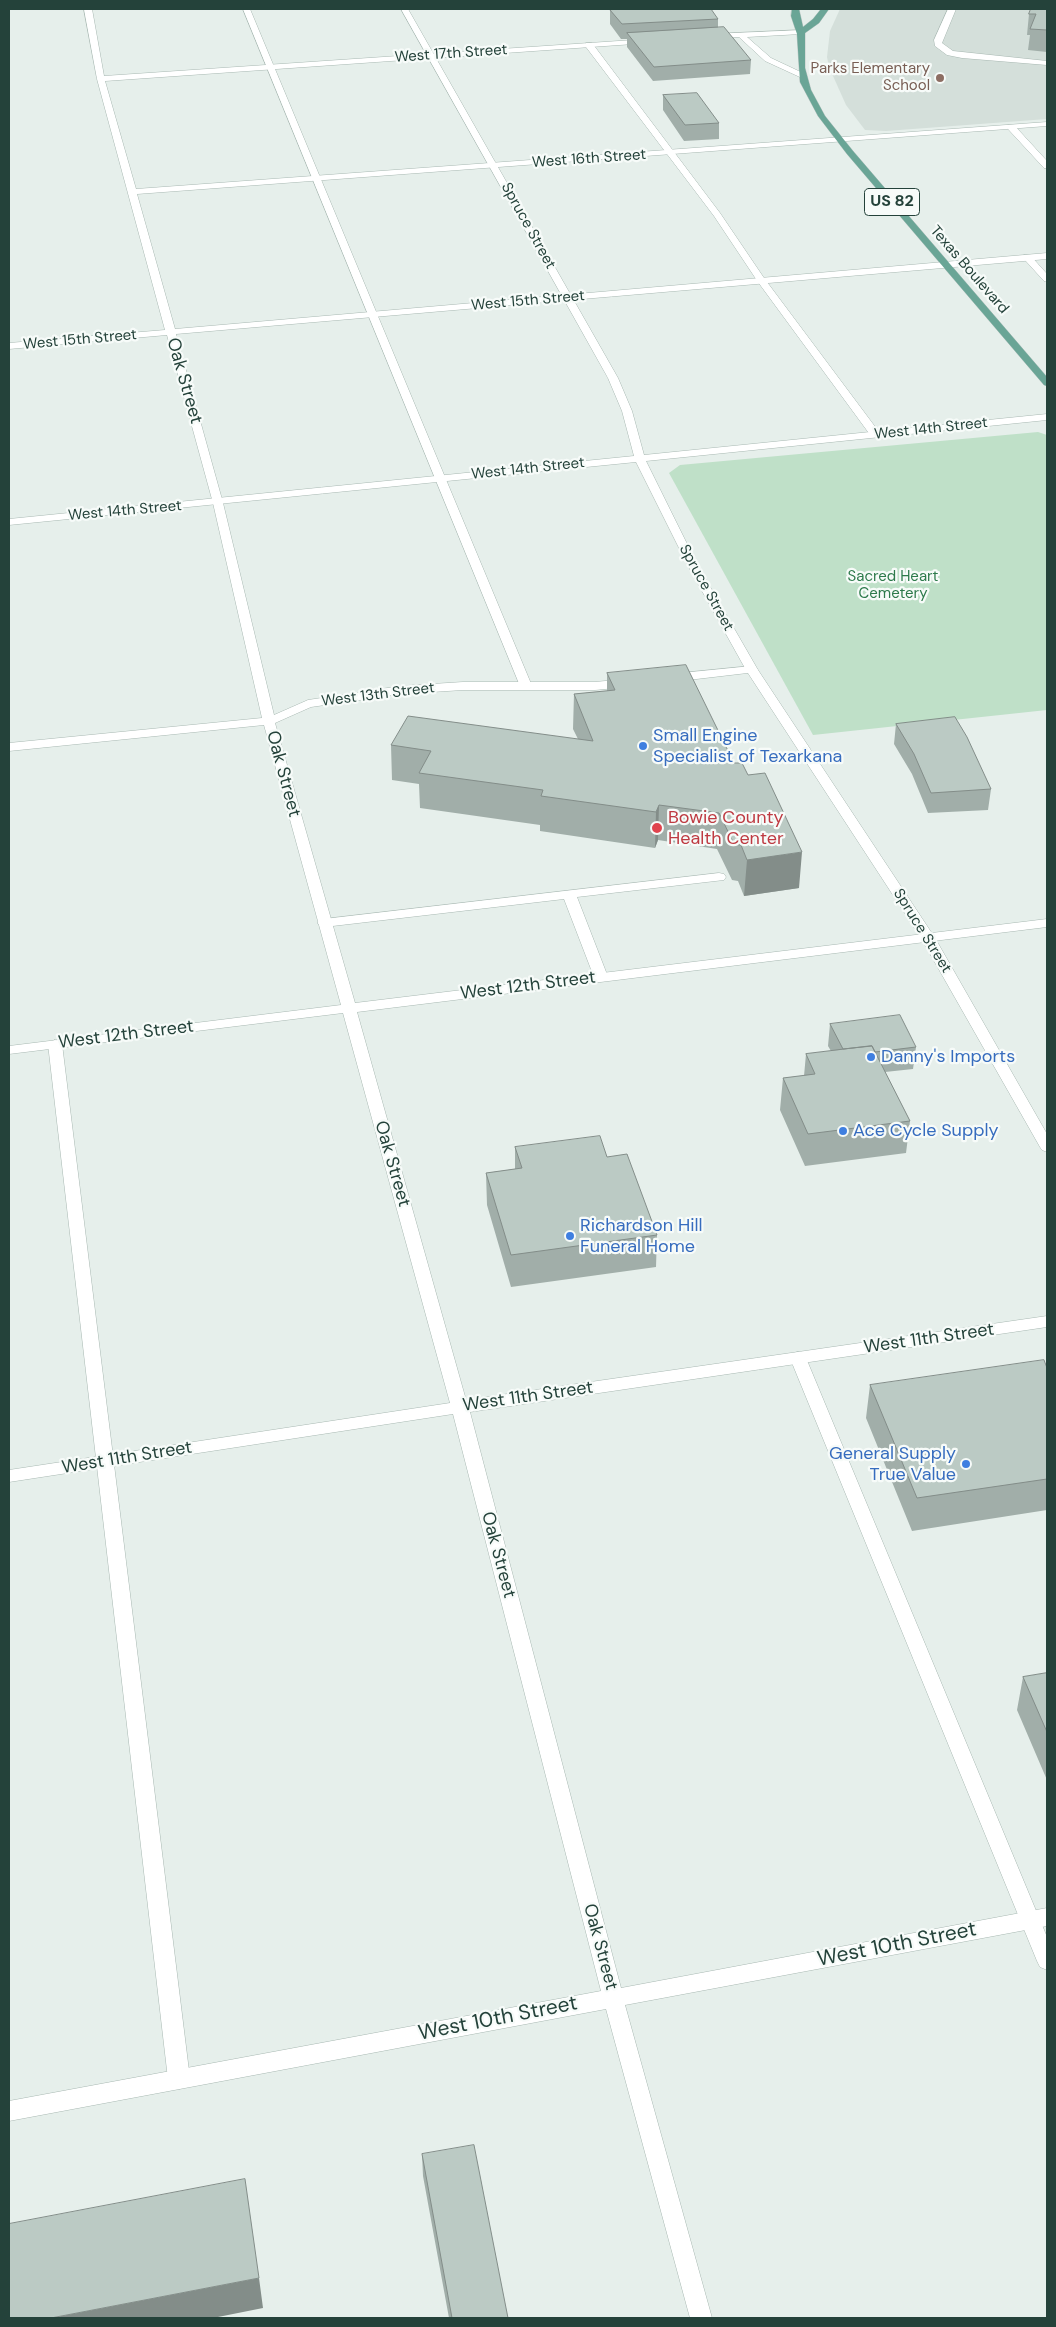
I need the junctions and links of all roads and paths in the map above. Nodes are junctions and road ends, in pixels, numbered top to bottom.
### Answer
1 (88, 9) edge
2 (246, 9) edge
3 (404, 9) edge
4 (795, 9) edge
5 (825, 9) edge
6 (952, 9) edge
7 (801, 32) junction
8 (740, 34) junction
9 (698, 37) edge
10 (658, 40) edge
11 (588, 45) junction
12 (428, 55) junction
13 (1047, 64) edge
14 (270, 67) junction
15 (802, 76) junction
16 (101, 79) junction
17 (1047, 124) edge
18 (1012, 127) junction
19 (840, 139) junction
20 (670, 152) junction
21 (494, 166) junction
22 (1047, 166) edge
23 (316, 179) junction
24 (131, 192) junction
25 (1047, 256) edge
26 (1028, 258) junction
27 (944, 264) junction
28 (1047, 279) edge
29 (761, 280) junction
30 (569, 297) junction
31 (372, 314) junction
32 (170, 332) junction
33 (9, 346) edge
34 (1047, 383) edge
35 (1047, 417) edge
36 (875, 434) junction
37 (639, 457) junction
38 (440, 479) junction
39 (218, 503) junction
40 (9, 522) edge
41 (752, 670) junction
42 (654, 680) edge
43 (635, 682) edge
44 (526, 686) junction
45 (269, 721) junction
46 (9, 747) edge
47 (719, 877) dead end
48 (569, 894) junction
49 (1047, 922) edge
50 (324, 923) junction
51 (928, 938) junction
52 (601, 977) junction
53 (348, 1008) junction
54 (55, 1044) junction
55 (9, 1050) edge
56 (1047, 1147) edge
57 (1047, 1322) edge
58 (798, 1358) junction
59 (460, 1406) junction
60 (105, 1461) junction
61 (9, 1476) edge
62 (1039, 1919) edge
63 (1047, 1961) edge
64 (613, 1998) junction
65 (179, 2078) junction
66 (9, 2110) edge
67 (701, 2318) edge

1 - 16 street, Oak Street
2 - 14 street
3 - 12 street, Spruce Street
4 - 7 main road, Texas Boulevard / US 82
5 - 7 main road
6 - 13 street
7 - 8 street
7 - 15 main road, Texas Boulevard / US 82
8 - 9 street
8 - 15 street
10 - 11 street, West 17th Street
11 - 12 street, West 17th Street
11 - 20 street
12 - 14 street, West 17th Street
12 - 21 street, Spruce Street
14 - 16 street, West 17th Street
14 - 23 street
15 - 19 main road, Texas Boulevard / US 82
16 - 24 street, Oak Street
17 - 18 street, West 16th Street
18 - 19 street, West 16th Street
18 - 22 street
19 - 20 street, West 16th Street
19 - 27 main road, Texas Boulevard / US 82
20 - 21 street, West 16th Street
20 - 29 street
21 - 23 street, West 16th Street
21 - 30 street, Spruce Street
23 - 24 street, West 16th Street
23 - 31 street
24 - 32 street, Oak Street
25 - 26 street, West 15th Street
26 - 27 street, West 15th Street
26 - 28 street
27 - 29 street, West 15th Street
27 - 34 main road, Texas Boulevard / US 82
29 - 30 street, West 15th Street
29 - 36 street
30 - 31 street, West 15th Street
30 - 37 street, Spruce Street
31 - 32 street, West 15th Street
31 - 38 street
32 - 33 street, West 15th Street
32 - 39 street, Oak Street
35 - 36 street, West 14th Street
36 - 37 street, West 14th Street
37 - 38 street, West 14th Street
37 - 41 street, Spruce Street
38 - 39 street, West 14th Street
38 - 44 street
39 - 40 street, West 14th Street
39 - 45 street, Oak Street
41 - 42 street
41 - 51 street, Spruce Street
43 - 44 street, West 13th Street
44 - 45 street, West 13th Street
45 - 46 street, West 13th Street
45 - 50 street, Oak Street
47 - 48 street
48 - 50 street
48 - 52 street
49 - 51 street, West 12th Street
50 - 53 street, Oak Street
51 - 52 street, West 12th Street
51 - 56 street, Spruce Street
52 - 53 street, West 12th Street
53 - 54 street, West 12th Street
53 - 59 street, Oak Street
54 - 55 street, West 12th Street
54 - 60 street
57 - 58 street, West 11th Street
58 - 59 street, West 11th Street
58 - 62 street
59 - 60 street, West 11th Street
59 - 64 street, Oak Street
60 - 61 street, West 11th Street
60 - 65 street
62 - 63 street
62 - 64 street, West 10th Street
64 - 65 street, West 10th Street
64 - 67 street, Oak Street
65 - 66 street, West 10th Street

